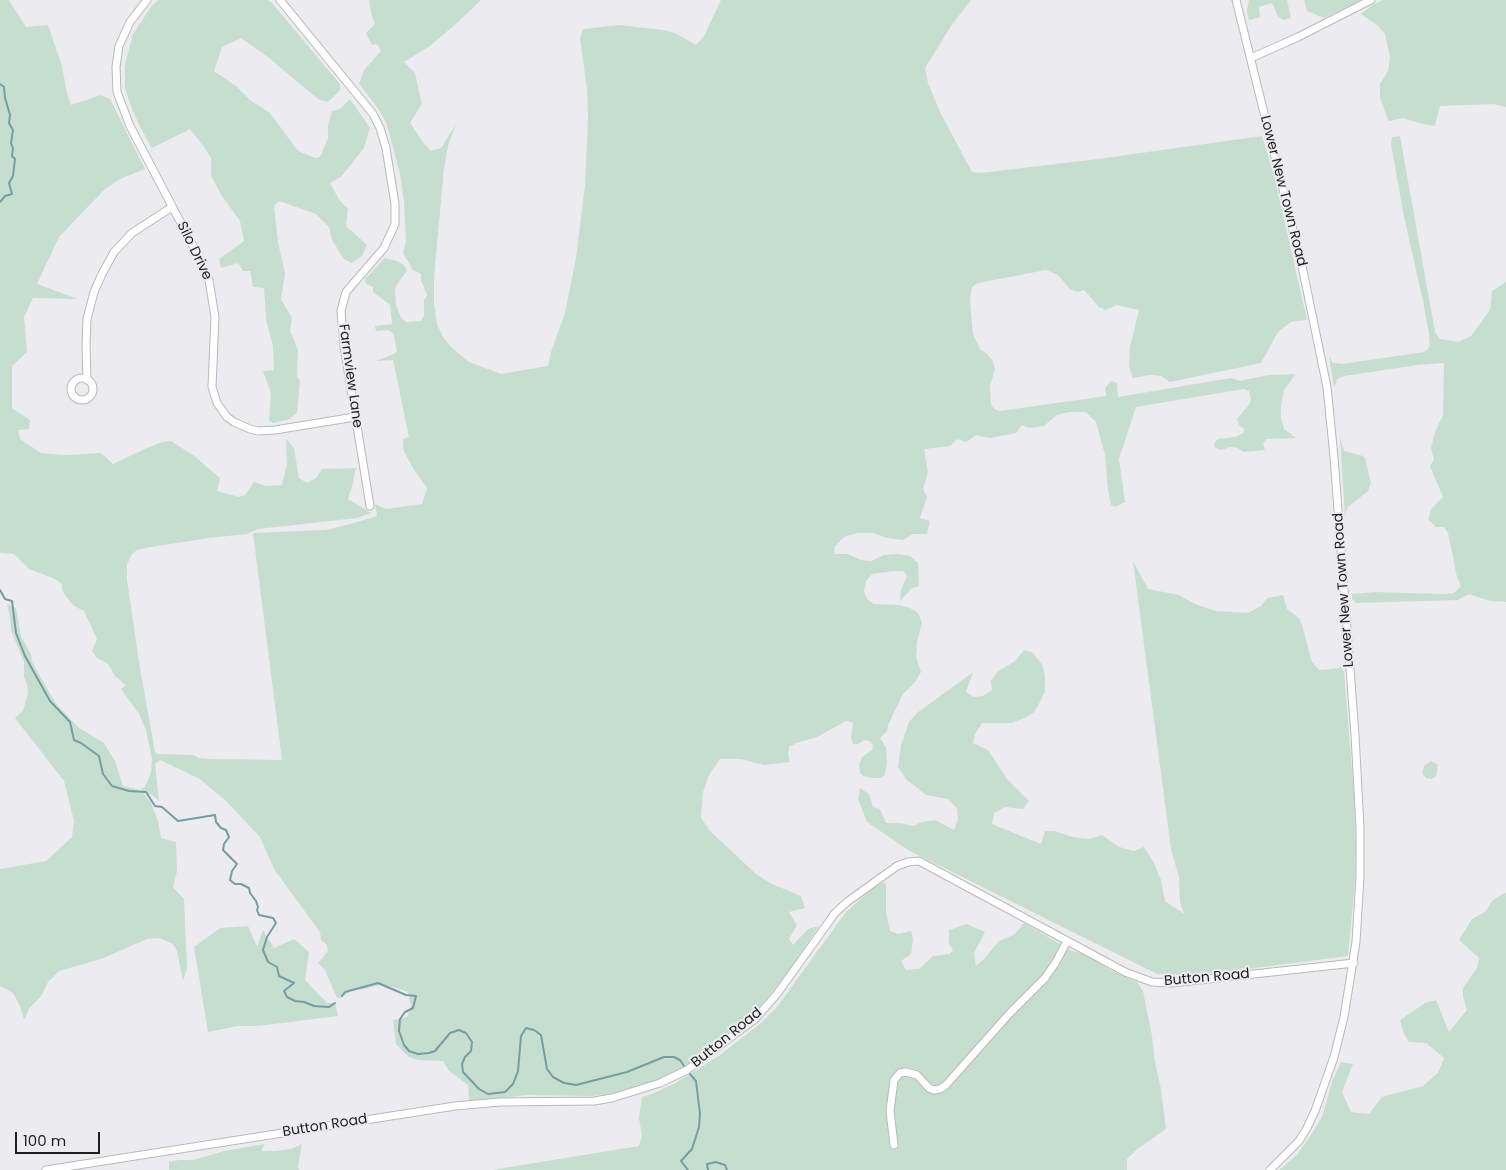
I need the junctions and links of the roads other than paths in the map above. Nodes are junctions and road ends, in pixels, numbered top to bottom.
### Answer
1 (147, 0) edge
2 (280, 0) edge
3 (1236, 0) edge
4 (1371, 0) edge
5 (1251, 58) junction
6 (172, 206) junction
7 (88, 380) dead end
8 (355, 417) junction
9 (370, 506) dead end
10 (1067, 941) junction
11 (1354, 963) junction
12 (894, 1144) dead end
13 (46, 1170) edge
14 (1270, 1170) edge

1 - 6 street, Silo Drive
2 - 8 street, Farmview Lane
3 - 5 street, Lower New Town Road
4 - 5 street
5 - 11 street, Lower New Town Road
6 - 7 street
6 - 8 street, Silo Drive
8 - 9 street, Farmview Lane
10 - 11 street, Button Road
10 - 12 street
10 - 13 street, Button Road
11 - 14 street, Lower New Town Road

